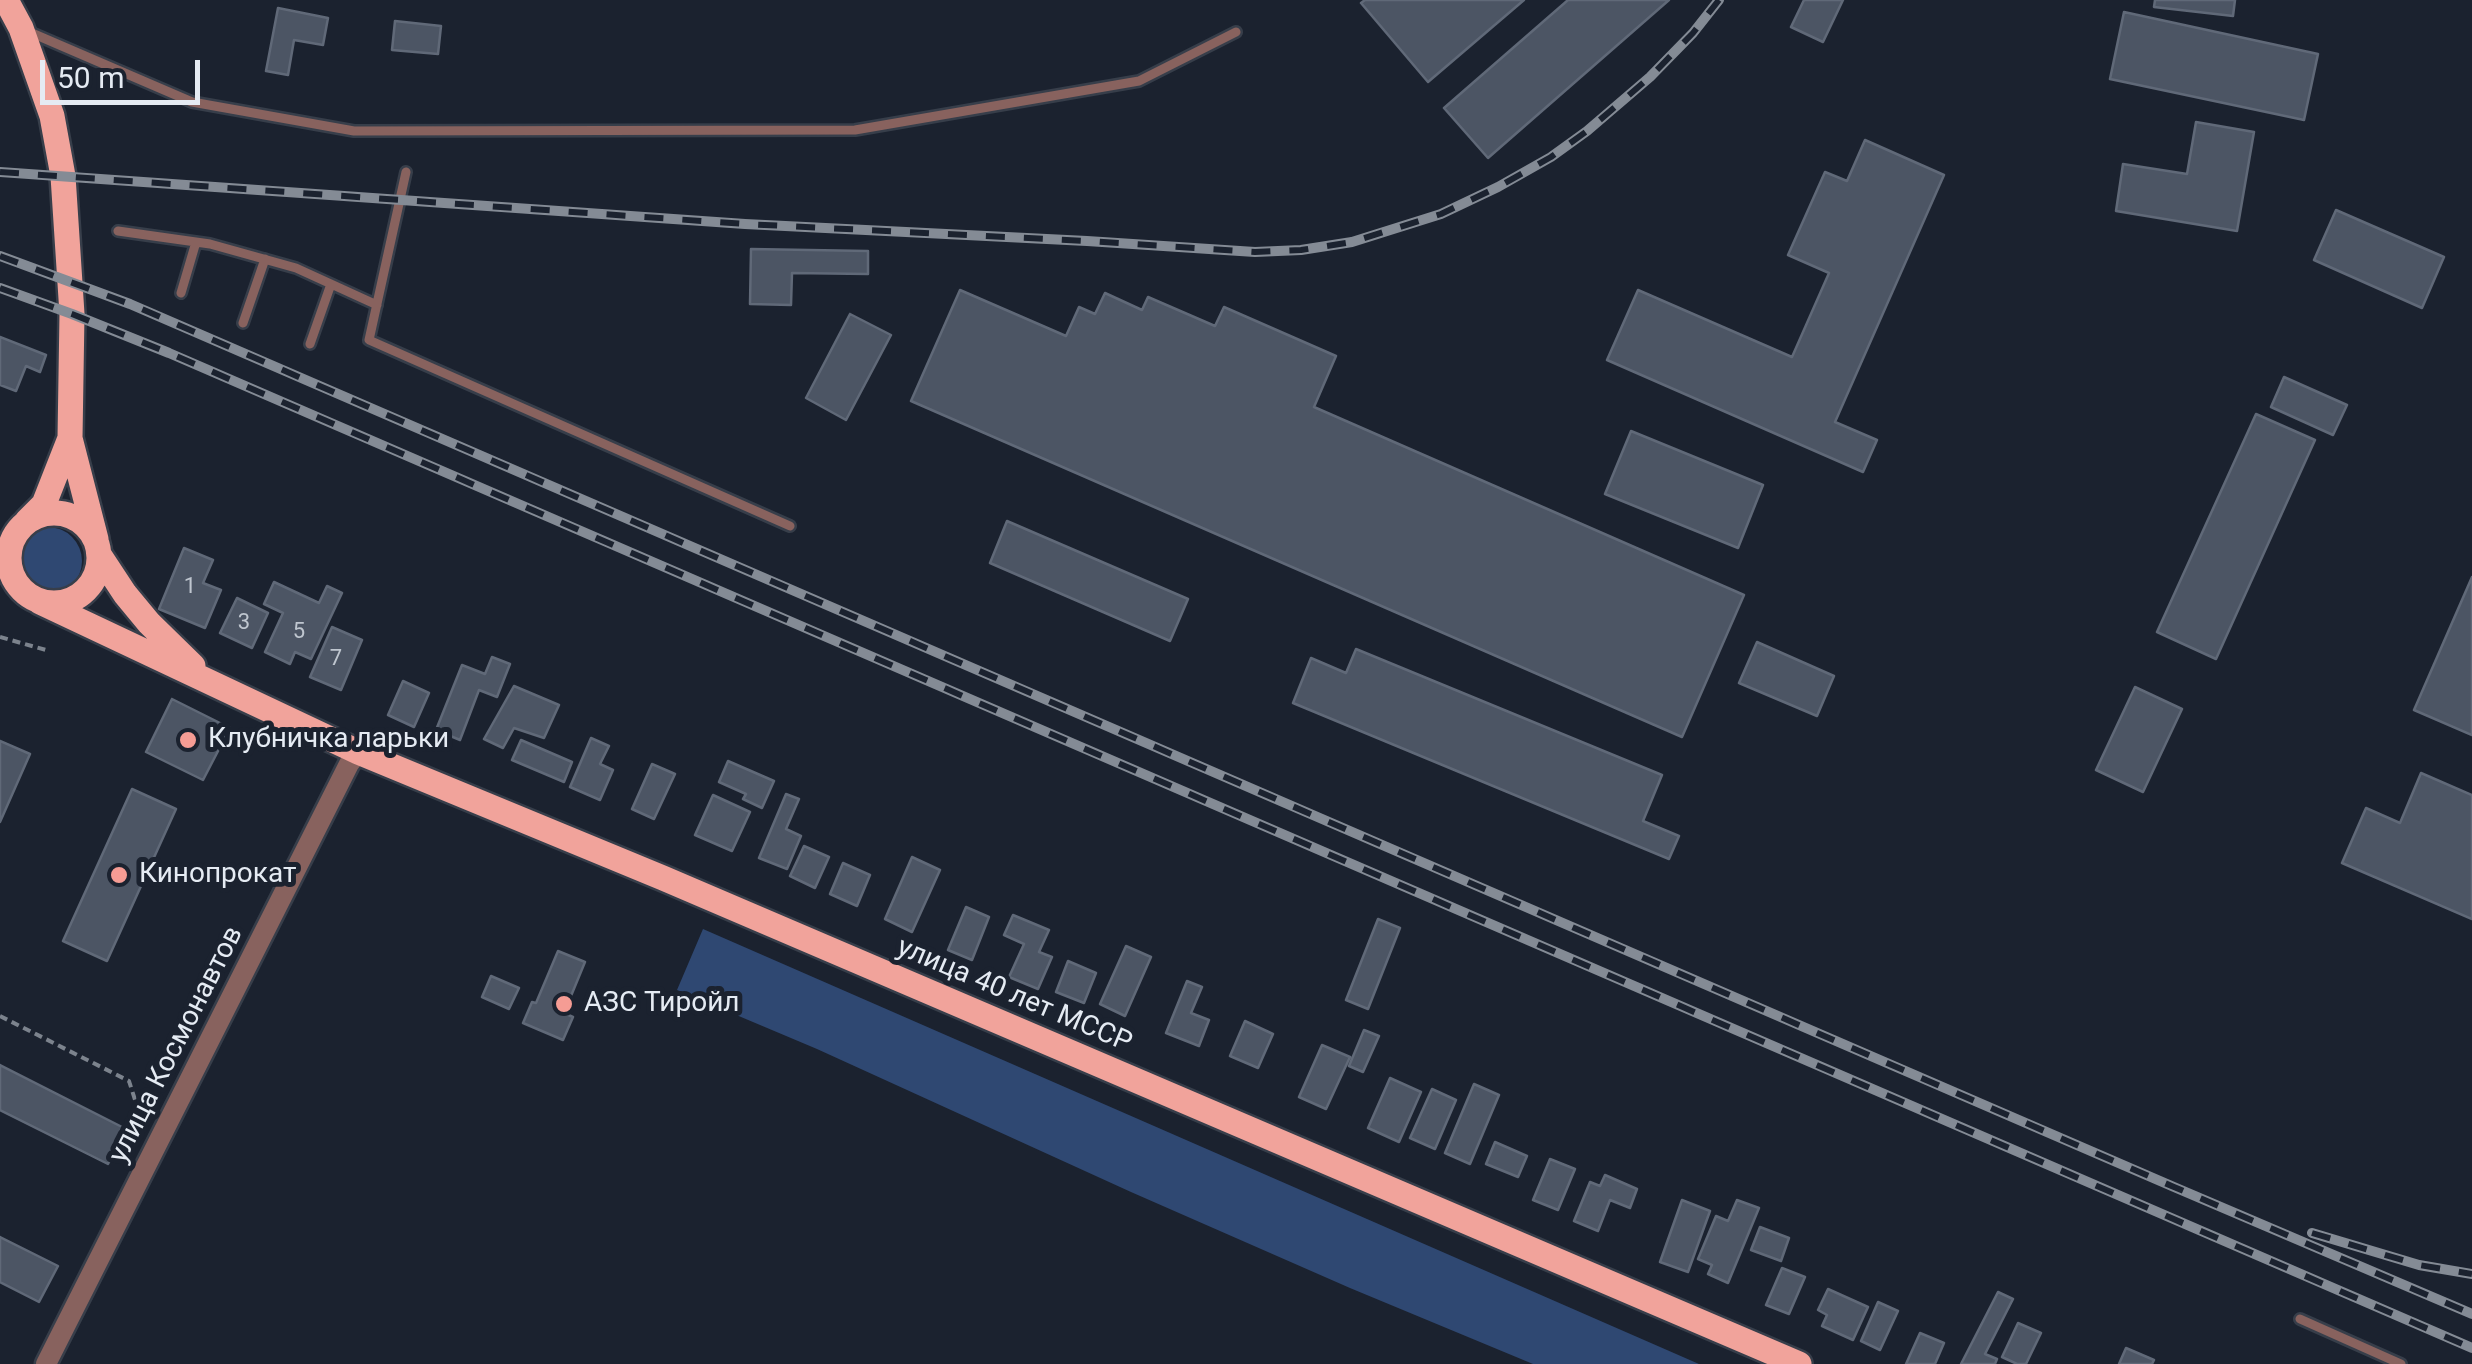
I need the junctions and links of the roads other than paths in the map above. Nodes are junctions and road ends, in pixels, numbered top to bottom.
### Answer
1 (6, 0) edge
2 (21, 28) junction
3 (1236, 32) dead end
4 (406, 172) dead end
5 (118, 231) dead end
6 (196, 242) junction
7 (264, 260) junction
8 (330, 284) junction
9 (181, 293) dead end
10 (377, 305) junction
11 (243, 323) dead end
12 (310, 344) dead end
13 (70, 438) junction
14 (790, 526) dead end
15 (13, 534) edge
16 (98, 548) junction
17 (0, 600) edge
18 (35, 600) junction
19 (207, 680) junction
20 (358, 752) junction
21 (2300, 1320) dead end
22 (46, 1364) edge
23 (1799, 1364) edge
24 (2402, 1364) edge

1 - 2 main road
2 - 3 lane
2 - 13 main road
4 - 10 lane
5 - 6 lane
6 - 7 lane
6 - 9 lane
7 - 8 lane
7 - 11 lane
8 - 10 lane
8 - 12 lane
10 - 14 lane
13 - 15 main road
13 - 16 main road
15 - 16 main road
15 - 18 main road
16 - 18 main road
16 - 19 main road, улица 40 лет МССР
17 - 18 main road
18 - 19 main road, улица 40 лет МССР
19 - 20 main road, улица 40 лет МССР
20 - 22 street, улица Космонавтов
20 - 23 main road, улица 40 лет МССР
21 - 24 lane

